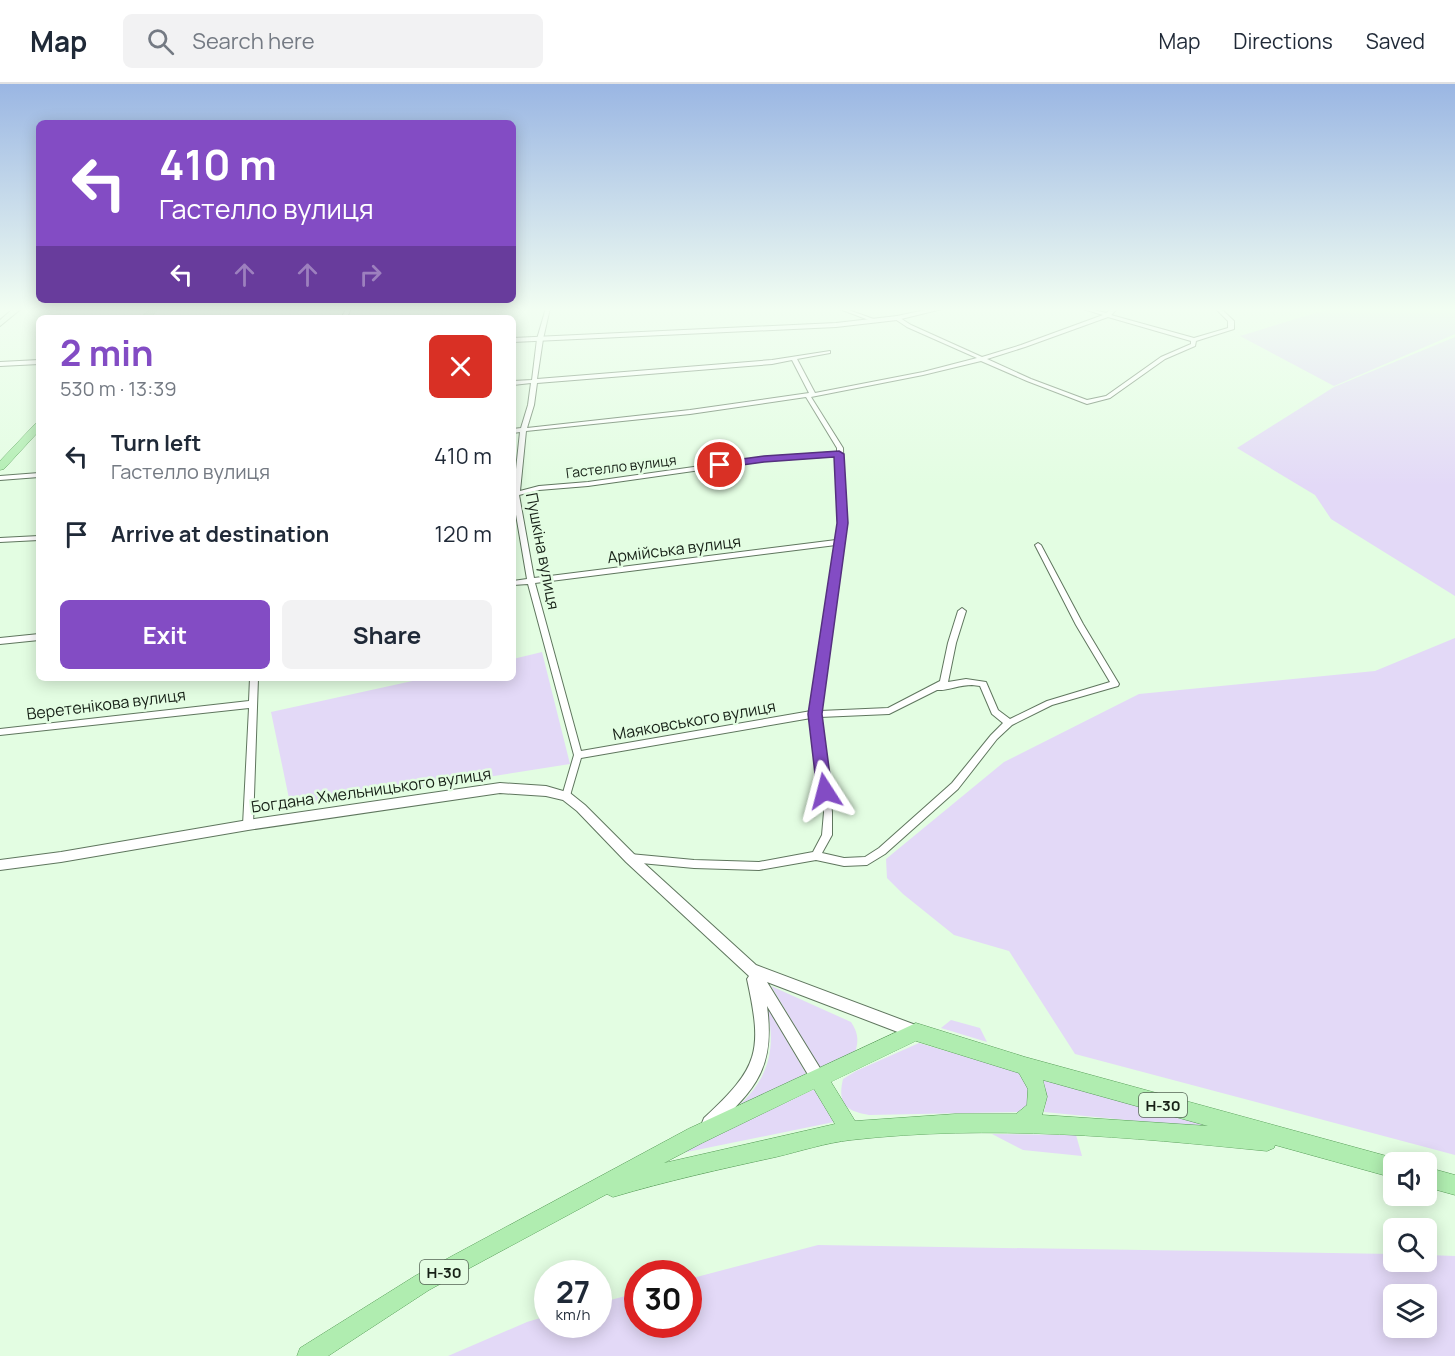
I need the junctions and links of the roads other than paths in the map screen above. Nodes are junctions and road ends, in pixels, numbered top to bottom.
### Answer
1 (536, 367) edge
2 (699, 367) edge
3 (798, 367) edge
4 (949, 367) edge
5 (1003, 367) edge
6 (1150, 367) edge
7 (534, 382) junction
8 (516, 383) edge
9 (811, 395) junction
10 (36, 428) edge
11 (523, 430) junction
12 (516, 431) edge
13 (839, 454) junction
14 (0, 467) edge
15 (36, 475) edge
16 (0, 478) edge
17 (516, 487) edge
18 (516, 495) edge
19 (516, 500) edge
20 (36, 538) edge
21 (0, 540) edge
22 (838, 542) junction
23 (1038, 545) dead end
24 (531, 581) junction
25 (516, 583) edge
26 (962, 611) dead end
27 (36, 637) edge
28 (0, 641) edge
29 (254, 681) edge
30 (928, 692) junction
31 (252, 704) junction
32 (815, 714) junction
33 (1009, 723) junction
34 (0, 732) edge
35 (578, 755) junction
36 (566, 796) junction
37 (248, 825) junction
38 (816, 856) junction
39 (630, 858) junction
40 (0, 865) edge
41 (752, 970) junction
42 (916, 1032) junction
43 (1025, 1066) junction
44 (818, 1078) junction
45 (1020, 1122) junction
46 (850, 1131) junction
47 (695, 1136) junction
48 (1302, 1144) junction
49 (1383, 1165) edge
50 (1437, 1180) edge
51 (1455, 1185) edge
52 (584, 1196) junction
53 (308, 1356) edge

1 - 7 street, Пушкіна вулиця
2 - 7 street
3 - 9 street
4 - 9 street
5 - 6 street
7 - 8 street
7 - 11 street, Пушкіна вулиця
9 - 11 street
9 - 13 street
10 - 14 main road
11 - 12 street
11 - 17 street, Пушкіна вулиця
13 - 18 street, Гастелло вулиця
13 - 22 street
15 - 16 street
19 - 24 street, Пушкіна вулиця
20 - 21 street
22 - 24 street, Армійська вулиця
22 - 32 street
23 - 33 street
24 - 25 street, Армійська вулиця
24 - 35 street, Пушкіна вулиця
26 - 30 street, Маяковського вулиця
27 - 28 street
29 - 31 street
30 - 32 street, Маяковського вулиця
30 - 33 street, Маяковського вулиця
31 - 34 street, Веретенікова вулиця
31 - 37 street
32 - 35 street, Маяковського вулиця
32 - 38 street
33 - 38 street
35 - 36 street
36 - 37 street, Богдана Хмельницького вулиця
36 - 39 street
37 - 40 street, Богдана Хмельницького вулиця
38 - 39 street
39 - 41 street
41 - 42 street
41 - 44 street
41 - 47 street
42 - 43 main road, Н-30
42 - 44 main road, Н-30
43 - 45 main road
43 - 48 main road, Н-30
44 - 46 main road
44 - 47 main road, Н-30
45 - 46 main road, Н-30
45 - 48 main road, Н-30
46 - 52 main road, Н-30
47 - 52 main road, Н-30
48 - 49 main road, Н-30
50 - 51 main road
52 - 53 main road, Н-30

